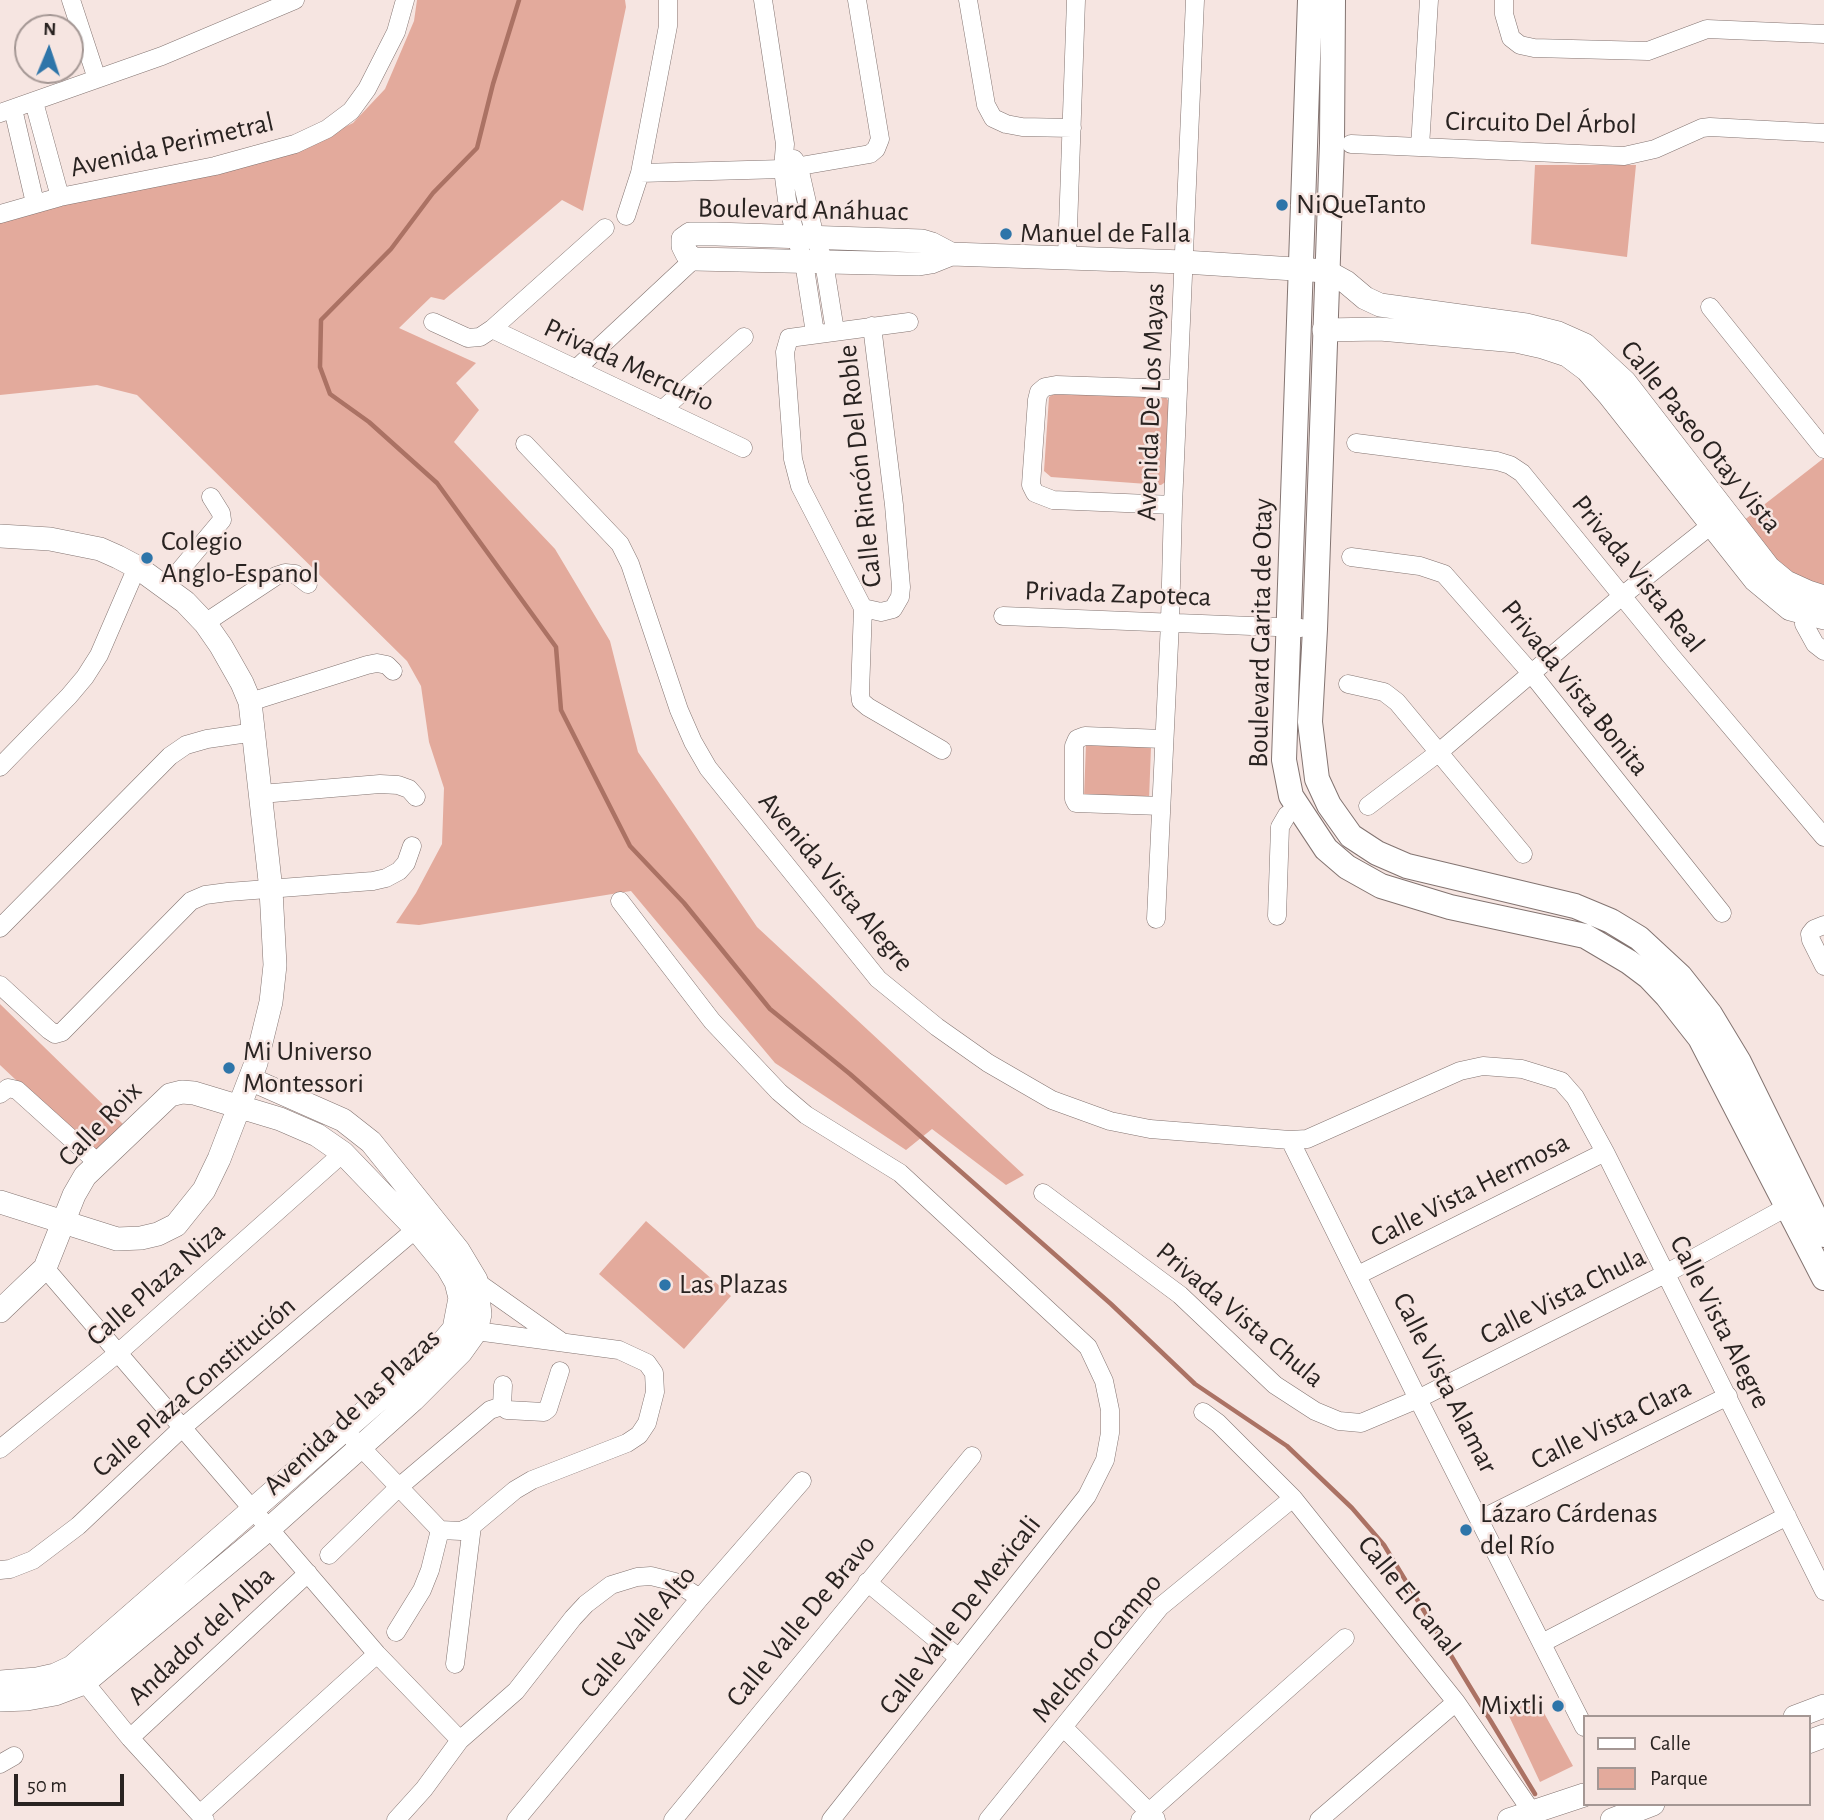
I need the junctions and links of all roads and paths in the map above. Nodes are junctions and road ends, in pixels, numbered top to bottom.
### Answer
1 (71, 0) edge
2 (295, 0) edge
3 (405, 0) edge
4 (668, 0) edge
5 (763, 0) edge
6 (857, 0) edge
7 (968, 0) edge
8 (1076, 0) edge
9 (1195, 0) edge
10 (1310, 0) edge
11 (1334, 0) edge
12 (1429, 0) edge
13 (1504, 0) edge
14 (1824, 34) edge
15 (97, 79) junction
16 (34, 102) junction
17 (7, 111) edge
18 (1072, 128) junction
19 (1824, 133) edge
20 (1351, 144) dead end
21 (1420, 147) junction
22 (791, 168) junction
23 (640, 173) junction
24 (60, 197) junction
25 (35, 203) junction
26 (0, 214) edge
27 (626, 216) dead end
28 (605, 228) dead end
29 (716, 234) junction
30 (805, 238) junction
31 (951, 254) junction
32 (1067, 257) junction
33 (705, 259) junction
34 (814, 262) junction
35 (1184, 262) junction
36 (1314, 270) junction
37 (1380, 305) junction
38 (1710, 307) dead end
39 (433, 322) dead end
40 (909, 322) dead end
41 (872, 326) junction
42 (492, 329) junction
43 (1380, 329) junction
44 (1324, 330) junction
45 (835, 331) junction
46 (815, 333) junction
47 (744, 337) dead end
48 (576, 369) junction
49 (1617, 388) junction
50 (1177, 389) junction
51 (662, 410) junction
52 (1356, 443) dead end
53 (525, 444) dead end
54 (743, 448) dead end
55 (1824, 449) edge
56 (211, 497) dead end
57 (1173, 505) junction
58 (1719, 519) junction
59 (0, 536) edge
60 (1351, 557) dead end
61 (137, 567) junction
62 (308, 584) dead end
63 (166, 587) junction
64 (1622, 596) junction
65 (1815, 605) edge
66 (863, 608) junction
67 (1003, 616) dead end
68 (1170, 622) junction
69 (205, 623) junction
70 (1289, 628) junction
71 (1315, 629) junction
72 (1824, 651) edge
73 (393, 671) dead end
74 (1531, 673) junction
75 (1348, 684) dead end
76 (250, 702) junction
77 (255, 732) junction
78 (1163, 739) junction
79 (942, 750) dead end
80 (1438, 753) junction
81 (0, 767) edge
82 (261, 794) junction
83 (416, 797) dead end
84 (1161, 806) junction
85 (1368, 806) dead end
86 (1297, 808) junction
87 (1824, 836) edge
88 (412, 846) dead end
89 (1523, 854) dead end
90 (271, 890) junction
91 (620, 901) dead end
92 (1722, 913) dead end
93 (1277, 916) dead end
94 (1156, 919) dead end
95 (0, 928) edge
96 (1817, 929) edge
97 (1824, 966) edge
98 (0, 985) edge
99 (250, 1079) junction
100 (1561, 1081) joint
101 (2, 1092) edge
102 (239, 1106) junction
103 (1290, 1140) junction
104 (1605, 1152) junction
105 (343, 1153) junction
106 (98, 1163) junction
107 (1043, 1194) dead end
108 (0, 1202) edge
109 (1796, 1202) junction
110 (63, 1222) junction
111 (416, 1229) junction
112 (1824, 1235) edge
113 (1822, 1267) edge
114 (45, 1268) junction
115 (1667, 1273) junction
116 (1358, 1275) junction
117 (477, 1282) junction
118 (0, 1311) edge
119 (466, 1326) junction
120 (565, 1344) junction
121 (118, 1353) junction
122 (560, 1371) dead end
123 (503, 1385) dead end
124 (1728, 1396) junction
125 (1418, 1399) junction
126 (502, 1406) junction
127 (1203, 1412) dead end
128 (182, 1428) junction
129 (344, 1429) junction
130 (360, 1447) junction
131 (0, 1449) edge
132 (972, 1456) dead end
133 (802, 1480) dead end
134 (399, 1487) junction
135 (1293, 1498) junction
136 (253, 1509) junction
137 (1787, 1516) junction
138 (1480, 1519) junction
139 (472, 1526) junction
140 (270, 1528) junction
141 (440, 1530) junction
142 (329, 1555) dead end
143 (0, 1570) edge
144 (308, 1573) junction
145 (867, 1582) junction
146 (1824, 1591) edge
147 (700, 1598) junction
148 (396, 1632) dead end
149 (1345, 1638) dead end
150 (1542, 1643) junction
151 (377, 1654) junction
152 (959, 1658) junction
153 (454, 1664) dead end
154 (78, 1675) junction
155 (0, 1682) edge
156 (0, 1700) edge
157 (1456, 1702) junction
158 (1824, 1706) edge
159 (1800, 1715) edge
160 (1582, 1723) edge
161 (1063, 1728) junction
162 (130, 1738) junction
163 (460, 1740) junction
164 (1582, 1796) edge
165 (1647, 1806) edge
166 (1622, 1815) edge
167 (1533, 1816) edge
168 (202, 1817) edge
169 (1148, 1817) edge
170 (396, 1820) edge
171 (516, 1820) edge
172 (673, 1820) edge
173 (831, 1820) edge
174 (988, 1820) edge
175 (1319, 1820) edge
176 (1508, 1820) edge

1 - 15 street
2 - 15 street
3 - 24 street, Avenida Perimetral
4 - 23 street
5 - 22 street
6 - 22 street
7 - 18 street
8 - 18 street
9 - 35 street, Avenida De Los Mayas
10 - 36 main road, Boulevard Garita de Otay
11 - 36 main road, Boulevard Garita de Otay
12 - 21 street, Circuito Del Árbol
13 - 14 street
15 - 16 street
16 - 17 street
16 - 24 street
17 - 25 street
18 - 32 street
19 - 21 street, Circuito Del Árbol
20 - 21 street, Circuito Del Árbol
22 - 23 street
22 - 30 street
23 - 27 street
24 - 25 street, Avenida Perimetral
25 - 26 street, Avenida Perimetral
28 - 42 street
29 - 30 street, Boulevard Anáhuac
29 - 33 street
29 - 33 street, Boulevard Anáhuac
30 - 31 street, Boulevard Anáhuac
30 - 34 street
31 - 32 street, Boulevard Anáhuac
31 - 34 street, Boulevard Anáhuac
32 - 35 street, Boulevard Anáhuac
33 - 34 street, Boulevard Anáhuac
33 - 48 street
34 - 45 street
34 - 46 street
35 - 36 street, Boulevard Anáhuac
35 - 50 street, Avenida De Los Mayas
36 - 37 street, Calle Paseo Otay Vista
36 - 44 main road, Boulevard Garita de Otay
36 - 70 main road, Boulevard Garita de Otay
37 - 43 street
37 - 49 street, Calle Paseo Otay Vista
38 - 55 street
39 - 42 street
40 - 41 street
41 - 45 street
41 - 66 street, Calle Rincón Del Roble
42 - 48 street, Privada Mercurio
43 - 44 street, Calle Paseo Otay Vista
43 - 49 street, Calle Paseo Otay Vista
44 - 71 main road, Boulevard Garita de Otay
45 - 46 street
46 - 66 street
47 - 51 street
48 - 51 street, Privada Mercurio
49 - 58 street, Calle Paseo Otay Vista
50 - 57 street, Avenida De Los Mayas
50 - 57 street
51 - 54 street, Privada Mercurio
52 - 64 street, Privada Vista Real
53 - 103 street, Avenida Vista Alegre
56 - 63 street
57 - 68 street, Avenida De Los Mayas
58 - 64 street
58 - 65 street, Calle Paseo Otay Vista
59 - 61 street
60 - 74 street, Privada Vista Bonita
61 - 63 street
61 - 81 street
62 - 69 street
63 - 69 street
64 - 74 street
64 - 87 street, Privada Vista Real
65 - 72 street
66 - 79 street
67 - 68 street, Privada Zapoteca
68 - 70 street, Privada Zapoteca
68 - 78 street, Avenida De Los Mayas
69 - 76 street
70 - 71 street, Privada Zapoteca
70 - 86 main road, Boulevard Garita de Otay
71 - 109 main road, Boulevard Garita de Otay
73 - 76 street
74 - 80 street
74 - 92 street, Privada Vista Bonita
75 - 80 street
76 - 77 street
77 - 82 street
77 - 95 street
78 - 84 street, Avenida De Los Mayas
78 - 84 street
80 - 85 street
80 - 89 street
82 - 83 street
82 - 90 street
84 - 94 street, Avenida De Los Mayas
86 - 93 street
86 - 109 main road, Boulevard Garita de Otay
88 - 90 street
90 - 98 street
90 - 99 street
91 - 152 street, Calle Valle De Mexicali
96 - 97 street
99 - 102 street
99 - 117 street, Avenida de las Plazas
100 - 103 street, Avenida Vista Alegre
100 - 104 street, Calle Vista Alegre
101 - 106 street
102 - 105 street, Avenida de las Plazas
102 - 106 street, Calle Roix
102 - 110 street
103 - 116 street, Calle Vista Alamar
104 - 115 street, Calle Vista Alegre
104 - 116 street, Calle Vista Hermosa
105 - 111 street, Avenida de las Plazas
105 - 121 street, Calle Plaza Niza
106 - 110 street, Calle Roix
107 - 125 street, Privada Vista Chula
108 - 110 street
109 - 112 main road, Boulevard Garita de Otay
109 - 113 main road, Boulevard Garita de Otay
109 - 115 street, Calle Vista Chula
110 - 114 street, Calle Roix
111 - 119 street, Avenida de las Plazas
111 - 128 street, Calle Plaza Constitución
114 - 118 street
114 - 121 street
115 - 124 street, Calle Vista Alegre
115 - 125 street, Calle Vista Chula
116 - 125 street, Calle Vista Alamar
117 - 119 street, Avenida de las Plazas
117 - 120 street
119 - 120 street
119 - 129 street, Avenida de las Plazas
119 - 130 street, Avenida de las Plazas
120 - 139 street
121 - 128 street
121 - 131 street, Calle Plaza Niza
122 - 126 street
123 - 126 street
124 - 137 street, Calle Vista Alegre
124 - 138 street, Calle Vista Clara
125 - 138 street, Calle Vista Alamar
126 - 134 street
127 - 135 street, Calle El Canal
128 - 136 street
128 - 143 street, Calle Plaza Constitución
129 - 130 street
129 - 136 street, Avenida de las Plazas
130 - 134 street
130 - 140 street, Avenida de las Plazas
132 - 145 street, Calle Valle De Bravo
133 - 147 street, Calle Valle Alto
134 - 141 street
134 - 142 street
135 - 157 street, Calle El Canal
135 - 161 street, Melchor Ocampo
136 - 140 street
136 - 154 street, Avenida de las Plazas
137 - 146 street, Calle Vista Alegre
137 - 150 street
138 - 150 street, Calle Vista Alamar
139 - 141 street
139 - 153 street
140 - 144 street
140 - 154 street, Avenida de las Plazas
141 - 148 street
144 - 151 street
144 - 162 street, Andador del Alba
145 - 152 street
145 - 172 street, Calle Valle De Bravo
147 - 163 street
147 - 171 street, Calle Valle Alto
149 - 169 street
150 - 160 street, Calle Vista Alamar
151 - 163 street
151 - 168 street
152 - 173 street, Calle Valle De Mexicali
154 - 155 street, Avenida de las Plazas
154 - 156 street, Avenida de las Plazas
154 - 162 street
157 - 167 street, Calle El Canal
157 - 175 street
158 - 159 street
161 - 169 street
161 - 174 street, Melchor Ocampo
162 - 168 street
163 - 170 street
164 - 167 street
165 - 166 street
167 - 176 street

